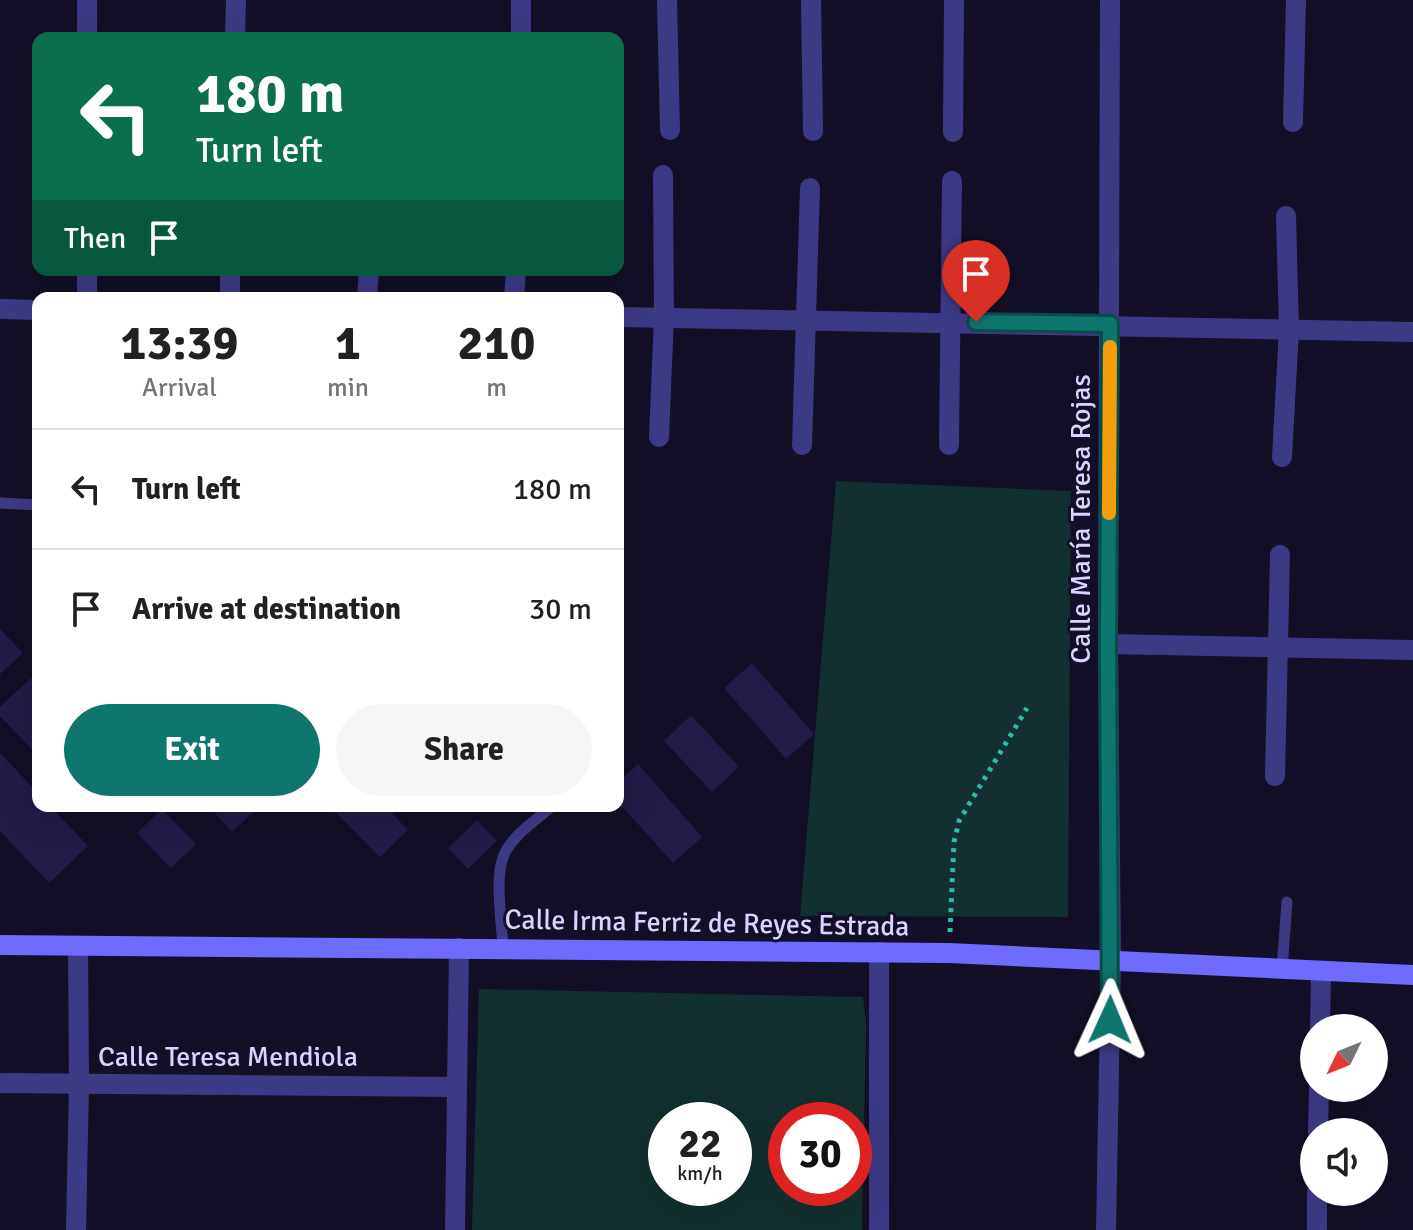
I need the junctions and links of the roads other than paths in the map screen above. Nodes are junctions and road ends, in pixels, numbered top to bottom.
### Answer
1 (87, 0) edge
2 (236, 0) edge
3 (521, 0) edge
4 (667, 0) edge
5 (811, 0) edge
6 (954, 0) edge
7 (1110, 0) edge
8 (1296, 0) edge
9 (87, 32) edge
10 (235, 32) edge
11 (521, 32) edge
12 (1293, 122) dead end
13 (670, 130) dead end
14 (813, 131) dead end
15 (953, 132) dead end
16 (663, 175) dead end
17 (952, 181) dead end
18 (810, 188) dead end
19 (1286, 216) dead end
20 (0, 309) edge
21 (32, 310) edge
22 (624, 317) edge
23 (664, 317) junction
24 (807, 320) junction
25 (949, 322) junction
26 (1110, 324) junction
27 (1289, 330) junction
28 (1413, 332) edge
29 (659, 437) dead end
30 (802, 445) dead end
31 (949, 445) dead end
32 (1282, 457) dead end
33 (0, 503) edge
34 (32, 505) edge
35 (1280, 555) dead end
36 (1108, 644) junction
37 (1278, 647) junction
38 (1413, 650) edge
39 (1275, 776) dead end
40 (545, 812) edge
41 (1287, 902) dead end
42 (0, 945) edge
43 (78, 946) junction
44 (459, 948) junction
45 (503, 949) junction
46 (879, 952) junction
47 (1111, 960) junction
48 (1282, 969) junction
49 (1321, 972) junction
50 (1413, 975) edge
51 (1320, 1014) edge
52 (0, 1083) edge
53 (79, 1085) junction
54 (456, 1087) junction
55 (1317, 1206) edge
56 (76, 1230) edge
57 (455, 1230) edge
58 (879, 1230) edge
59 (1106, 1230) edge
60 (1317, 1230) edge

1 - 9 street
2 - 10 street
3 - 11 street
4 - 13 street
5 - 14 street
6 - 15 street
7 - 26 street, Calle María Teresa Rojas
8 - 12 street
16 - 23 street
17 - 25 street
18 - 24 street
19 - 27 street
20 - 21 street
22 - 23 street
23 - 24 street
23 - 29 street
24 - 25 street
24 - 30 street
25 - 26 street
25 - 31 street
26 - 27 street
26 - 36 street, Calle María Teresa Rojas
27 - 28 street
27 - 32 street
33 - 34 lane
35 - 37 street
36 - 37 street
36 - 47 street, Calle María Teresa Rojas
37 - 38 street
37 - 39 street
40 - 45 lane
41 - 48 lane
42 - 43 street, Calle Irma Ferriz de Reyes Estrada
43 - 44 street, Calle Irma Ferriz de Reyes Estrada
43 - 53 street
44 - 45 street, Calle Irma Ferriz de Reyes Estrada
44 - 54 street
45 - 46 street, Calle Irma Ferriz de Reyes Estrada
46 - 47 street, Calle Irma Ferriz de Reyes Estrada
46 - 58 street
47 - 48 street, Calle Irma Ferriz de Reyes Estrada
47 - 59 street, Calle María Teresa Rojas
48 - 49 street, Calle Irma Ferriz de Reyes Estrada
49 - 50 street, Calle Irma Ferriz de Reyes Estrada
49 - 51 street
52 - 53 street, Calle Teresa Mendiola
53 - 54 street, Calle Teresa Mendiola
53 - 56 street
54 - 57 street
55 - 60 street

